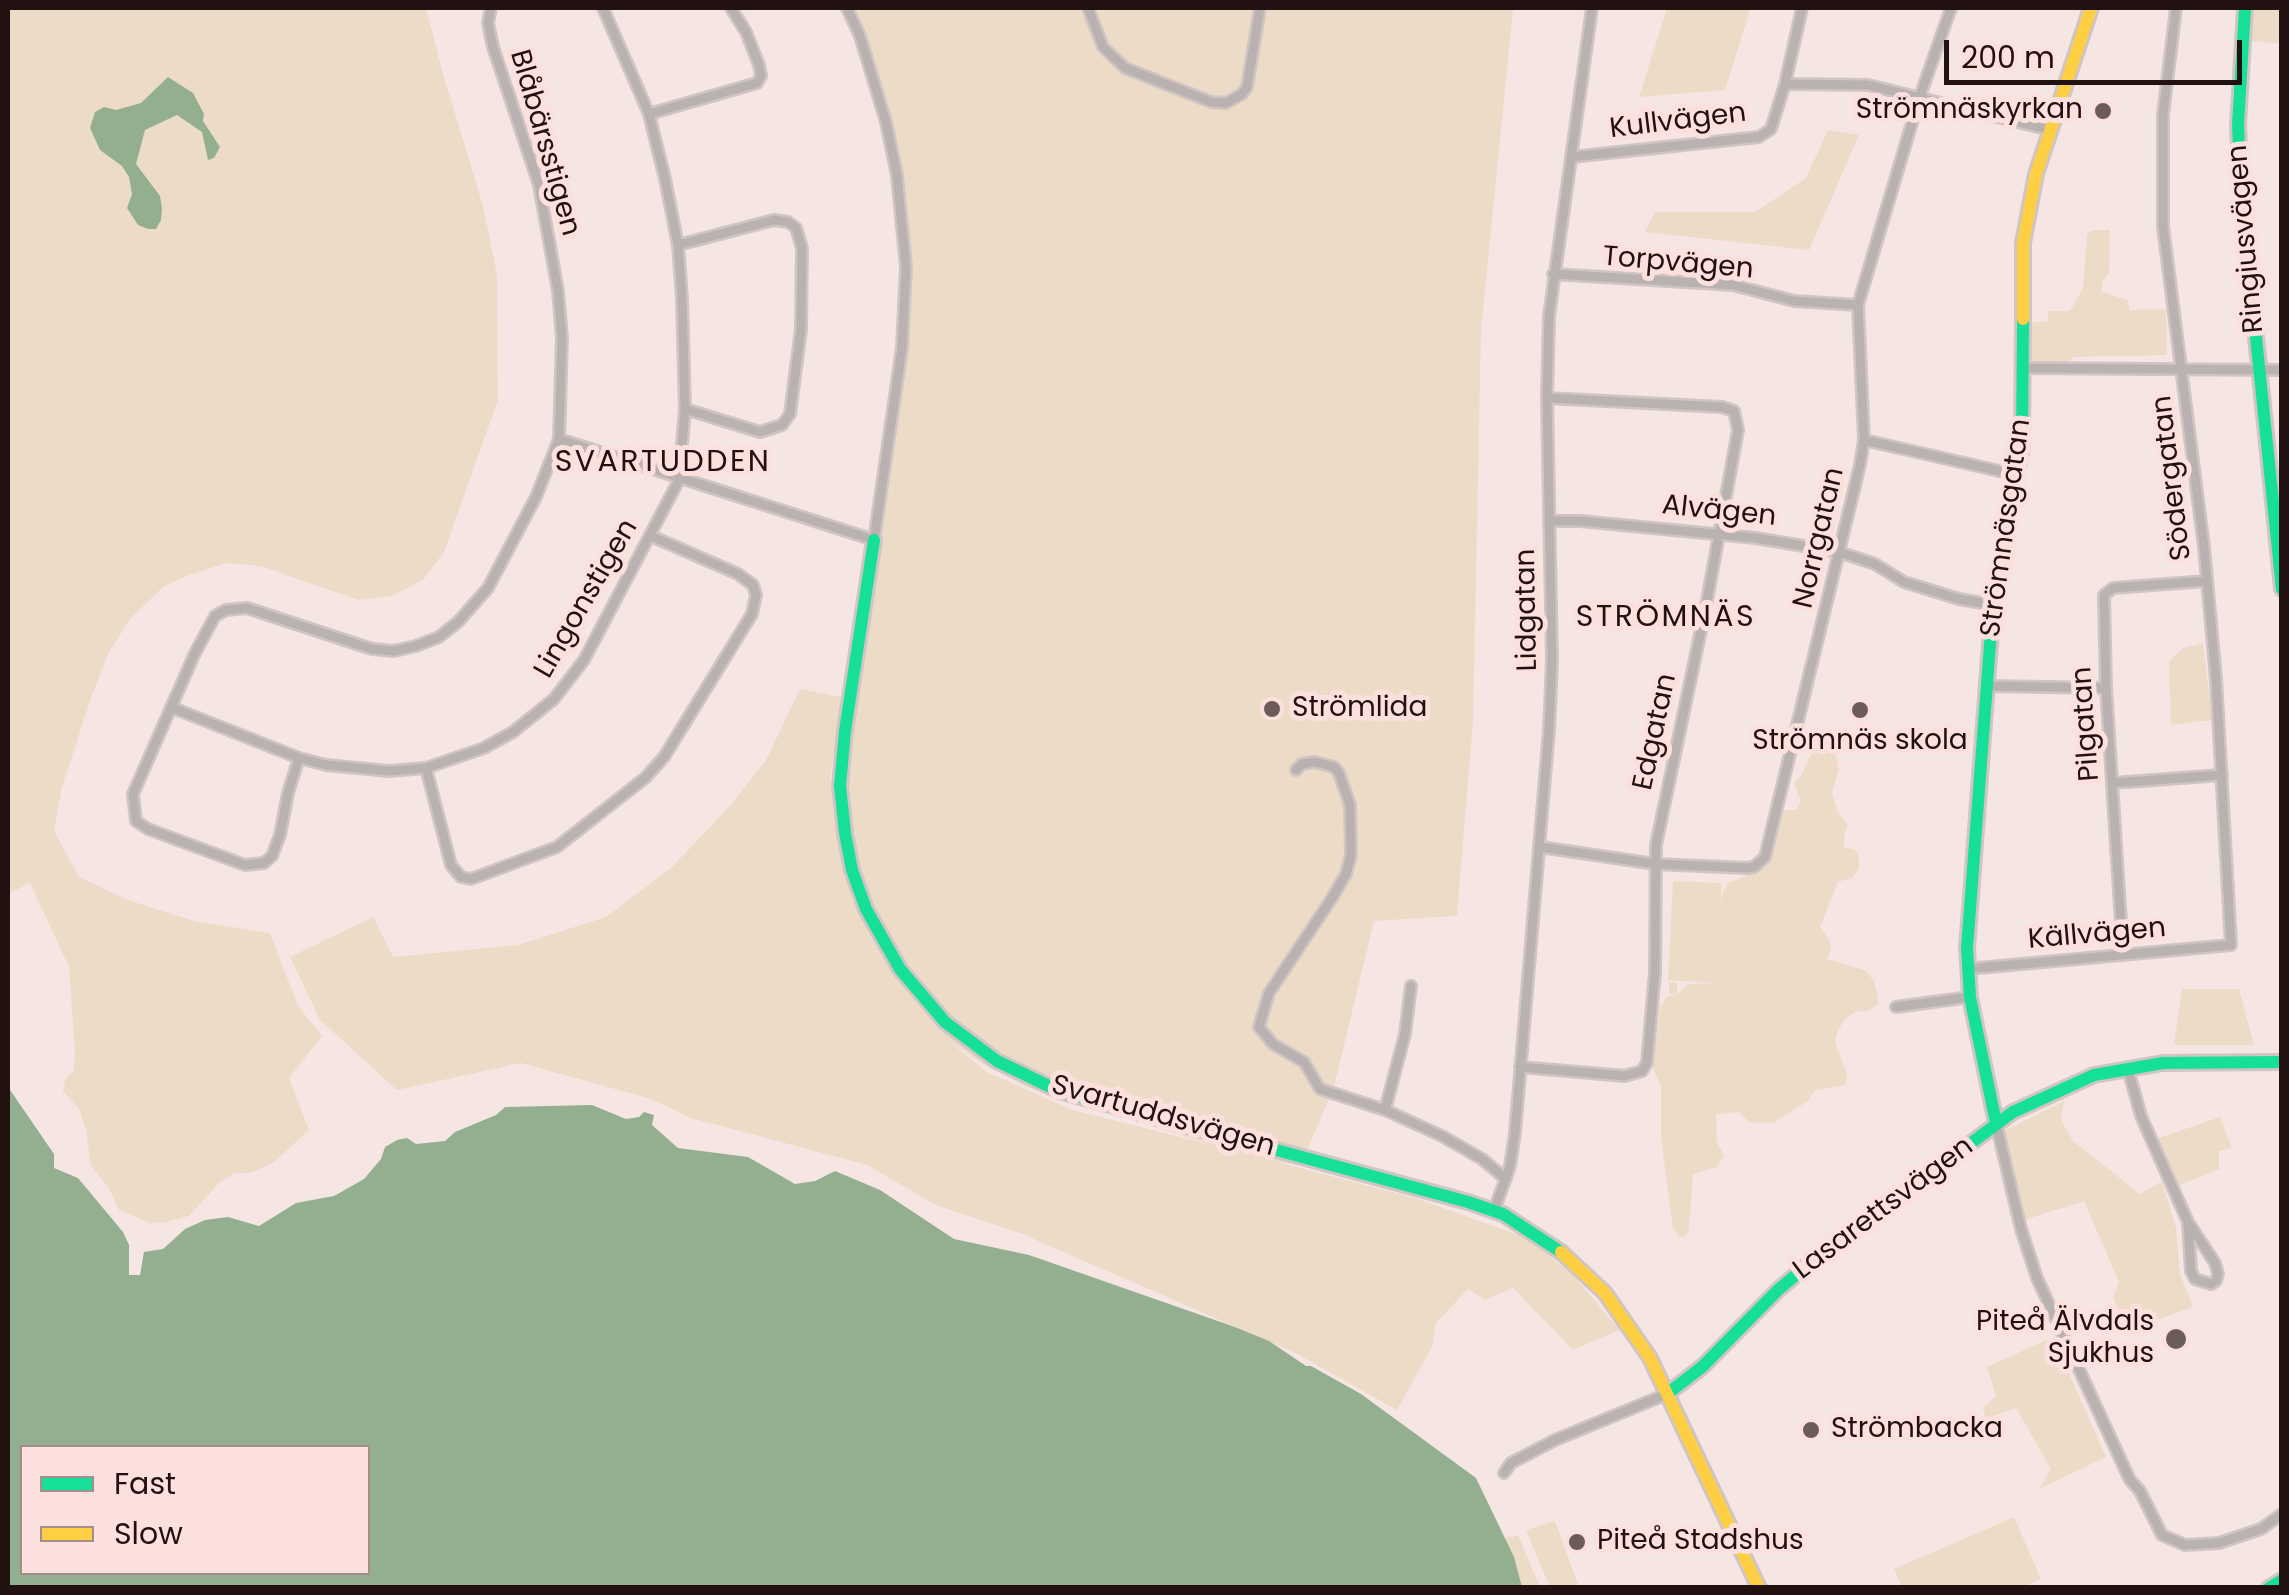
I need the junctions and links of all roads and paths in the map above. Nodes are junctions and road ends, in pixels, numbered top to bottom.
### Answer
1 (490, 8) edge
2 (603, 8) edge
3 (730, 8) edge
4 (847, 8) edge
5 (1088, 8) edge
6 (1260, 8) edge
7 (1592, 8) edge
8 (1802, 8) edge
9 (1951, 8) edge
10 (2091, 8) edge
11 (2176, 8) edge
12 (2246, 8) edge
13 (1785, 84) junction
14 (1919, 99) junction
15 (649, 114) junction
16 (2050, 130) junction
17 (1571, 156) junction
18 (678, 245) junction
19 (1553, 274) junction
20 (1858, 305) junction
21 (2182, 367) junction
22 (2024, 368) junction
23 (2259, 370) junction
24 (2282, 370) edge
25 (1546, 398) junction
26 (685, 409) junction
27 (559, 440) junction
28 (1864, 440) junction
29 (2017, 475) junction
30 (679, 480) junction
31 (1549, 521) junction
32 (1719, 535) junction
33 (651, 536) junction
34 (874, 540) junction
35 (1839, 552) junction
36 (2207, 580) junction
37 (2282, 589) edge
38 (1993, 605) junction
39 (1987, 686) junction
40 (2106, 688) junction
41 (173, 708) junction
42 (299, 758) junction
43 (426, 768) junction
44 (1296, 770) dead end
45 (2222, 775) junction
46 (2113, 783) junction
47 (1540, 847) junction
48 (1655, 864) junction
49 (2232, 945) joint
50 (2124, 955) junction
51 (1968, 969) junction
52 (1411, 986) dead end
53 (1970, 997) junction
54 (1896, 1007) dead end
55 (2282, 1062) edge
56 (1520, 1067) junction
57 (2128, 1070) junction
58 (1385, 1110) junction
59 (1996, 1123) junction
60 (1506, 1179) junction
61 (1494, 1211) junction
62 (2188, 1222) junction
63 (1666, 1394) junction
64 (1504, 1474) dead end
65 (2282, 1514) edge
66 (2282, 1580) edge
67 (1759, 1588) edge
68 (2269, 1588) edge

1 - 27 street, Blåbärsstigen
2 - 15 street, Lingonstigen
3 - 15 street
4 - 34 street, Svartuddsvägen
5 - 6 street
7 - 17 street, Lidgatan
8 - 13 street
9 - 14 street, Norrgatan
10 - 16 street, Strömnäsgatan
11 - 21 street, Södergatan
12 - 23 street, Ringiusvägen
13 - 14 street
13 - 17 street, Kullvägen
14 - 16 street
14 - 20 street, Norrgatan
15 - 18 street, Lingonstigen
16 - 22 street, Strömnäsgatan
17 - 19 street, Lidgatan
18 - 26 street, Lingonstigen
18 - 26 street
19 - 20 street, Torpvägen
19 - 25 street, Lidgatan
20 - 28 street, Norrgatan
21 - 22 street
21 - 23 street
21 - 36 street, Södergatan
22 - 29 street, Strömnäsgatan
23 - 24 street
23 - 37 street, Ringiusvägen
25 - 31 street, Lidgatan
25 - 32 street, Edgatan
26 - 30 street, Lingonstigen
27 - 30 street
27 - 41 street, Blåbärsstigen
28 - 29 street
28 - 35 street, Norrgatan
29 - 38 street, Strömnäsgatan
30 - 33 street, Lingonstigen
30 - 34 street
31 - 32 street, Alvägen
31 - 47 street, Lidgatan
32 - 35 street, Alvägen
32 - 48 street, Edgatan
33 - 43 street, Lingonstigen
33 - 43 street
34 - 61 street, Svartuddsvägen
35 - 38 street, Alvägen
35 - 48 street, Norrgatan
36 - 40 street, Pilgatan
36 - 45 street, Södergatan
38 - 39 street, Strömnäsgatan
39 - 40 street
39 - 51 street, Strömnäsgatan
40 - 46 street, Pilgatan
41 - 42 street, Lingonstigen
41 - 42 street
42 - 43 street, Lingonstigen
44 - 58 street
45 - 46 street
45 - 49 street, Södergatan
46 - 50 street, Pilgatan
47 - 48 street, Norrgatan
47 - 56 street, Lidgatan
48 - 56 street, Edgatan
49 - 50 street, Källvägen
50 - 51 street, Källvägen
51 - 53 street, Strömnäsgatan
52 - 58 street
53 - 54 street
53 - 59 street, Strömnäsgatan
55 - 57 street, Lasarettsvägen
56 - 60 street, Lidgatan
57 - 59 street, Lasarettsvägen
57 - 62 street
58 - 60 street
59 - 63 street, Lasarettsvägen
59 - 65 street, Strömnäsgatan
60 - 61 street, Lidgatan
61 - 63 street, Svartuddsvägen
62 - 62 street
63 - 64 street
63 - 67 street, Svartuddsvägen
66 - 68 street

